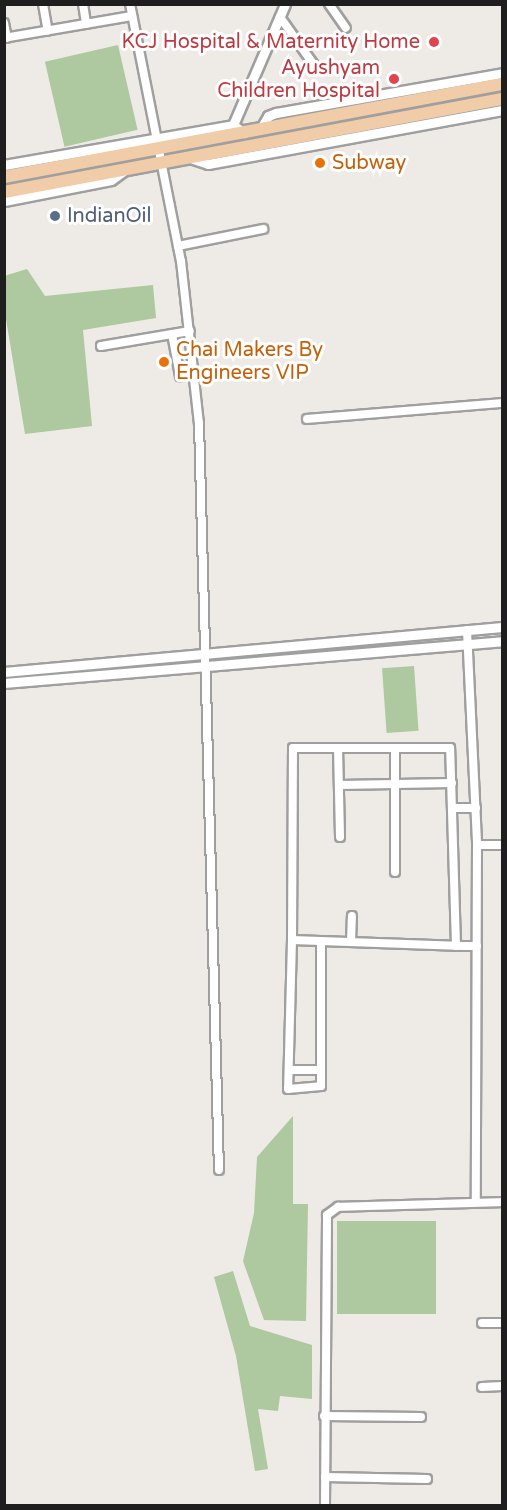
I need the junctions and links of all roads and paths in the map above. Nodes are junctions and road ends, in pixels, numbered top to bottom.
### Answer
1 (43, 4) edge
2 (83, 4) edge
3 (130, 4) edge
4 (285, 4) edge
5 (329, 4) edge
6 (132, 16) junction
7 (280, 16) junction
8 (4, 24) edge
9 (86, 24) junction
10 (346, 28) dead end
11 (48, 31) junction
12 (6, 38) edge
13 (314, 65) dead end
14 (502, 73) edge
15 (502, 84) edge
16 (502, 99) edge
17 (502, 110) edge
18 (234, 125) junction
19 (260, 130) junction
20 (244, 134) junction
21 (156, 143) junction
22 (189, 158) junction
23 (160, 163) junction
24 (4, 165) edge
25 (127, 169) junction
26 (4, 177) edge
27 (4, 192) edge
28 (4, 201) edge
29 (263, 229) dead end
30 (178, 246) junction
31 (190, 331) junction
32 (172, 334) junction
33 (101, 346) dead end
34 (180, 376) dead end
35 (502, 403) edge
36 (307, 419) dead end
37 (502, 627) edge
38 (467, 630) junction
39 (502, 641) edge
40 (468, 644) junction
41 (206, 654) junction
42 (206, 668) junction
43 (4, 672) edge
44 (4, 683) edge
45 (338, 748) junction
46 (395, 749) junction
47 (395, 783) junction
48 (452, 783) junction
49 (339, 785) junction
50 (452, 808) junction
51 (477, 808) junction
52 (340, 837) dead end
53 (502, 844) edge
54 (477, 845) junction
55 (394, 872) dead end
56 (352, 916) dead end
57 (292, 940) junction
58 (321, 941) junction
59 (351, 942) junction
60 (456, 945) junction
61 (477, 946) junction
62 (289, 1070) junction
63 (321, 1070) junction
64 (219, 1170) dead end
65 (477, 1202) junction
66 (502, 1202) edge
67 (482, 1323) dead end
68 (502, 1323) edge
69 (502, 1386) edge
70 (482, 1387) dead end
71 (324, 1416) junction
72 (421, 1418) dead end
73 (325, 1477) junction
74 (427, 1479) dead end
75 (325, 1506) edge

1 - 11 street
2 - 9 street
3 - 6 street
4 - 7 street
5 - 10 street
6 - 9 street
6 - 21 street
7 - 13 street
7 - 18 street
8 - 12 street
9 - 11 street
11 - 12 street
14 - 19 street
15 - 19 main road
16 - 22 main road
17 - 22 street
18 - 20 street
18 - 21 street
19 - 20 main road
20 - 21 main road
21 - 23 street
21 - 24 street
21 - 26 main road
22 - 23 main road
23 - 25 main road
23 - 30 street
25 - 27 main road
25 - 28 street
29 - 30 street
30 - 31 street
31 - 32 street
31 - 41 street
32 - 33 street
32 - 34 street
35 - 36 street
37 - 38 street
38 - 40 street
38 - 41 street
39 - 40 street
40 - 42 street
40 - 51 street
41 - 42 street
41 - 43 street
42 - 44 street
42 - 64 street
45 - 46 street
45 - 49 street
45 - 57 street
46 - 47 street
46 - 48 street
47 - 48 street
47 - 49 street
47 - 55 street
48 - 50 street
49 - 52 street
50 - 51 street
50 - 60 street
51 - 54 street
53 - 54 street
54 - 61 street
56 - 59 street
57 - 58 street
57 - 62 street
58 - 59 street
58 - 63 street
59 - 60 street
60 - 61 street
61 - 65 street
62 - 63 street
62 - 63 street
65 - 66 street
65 - 71 street
67 - 68 street
69 - 70 street
71 - 72 street
71 - 73 street
73 - 74 street
73 - 75 street

